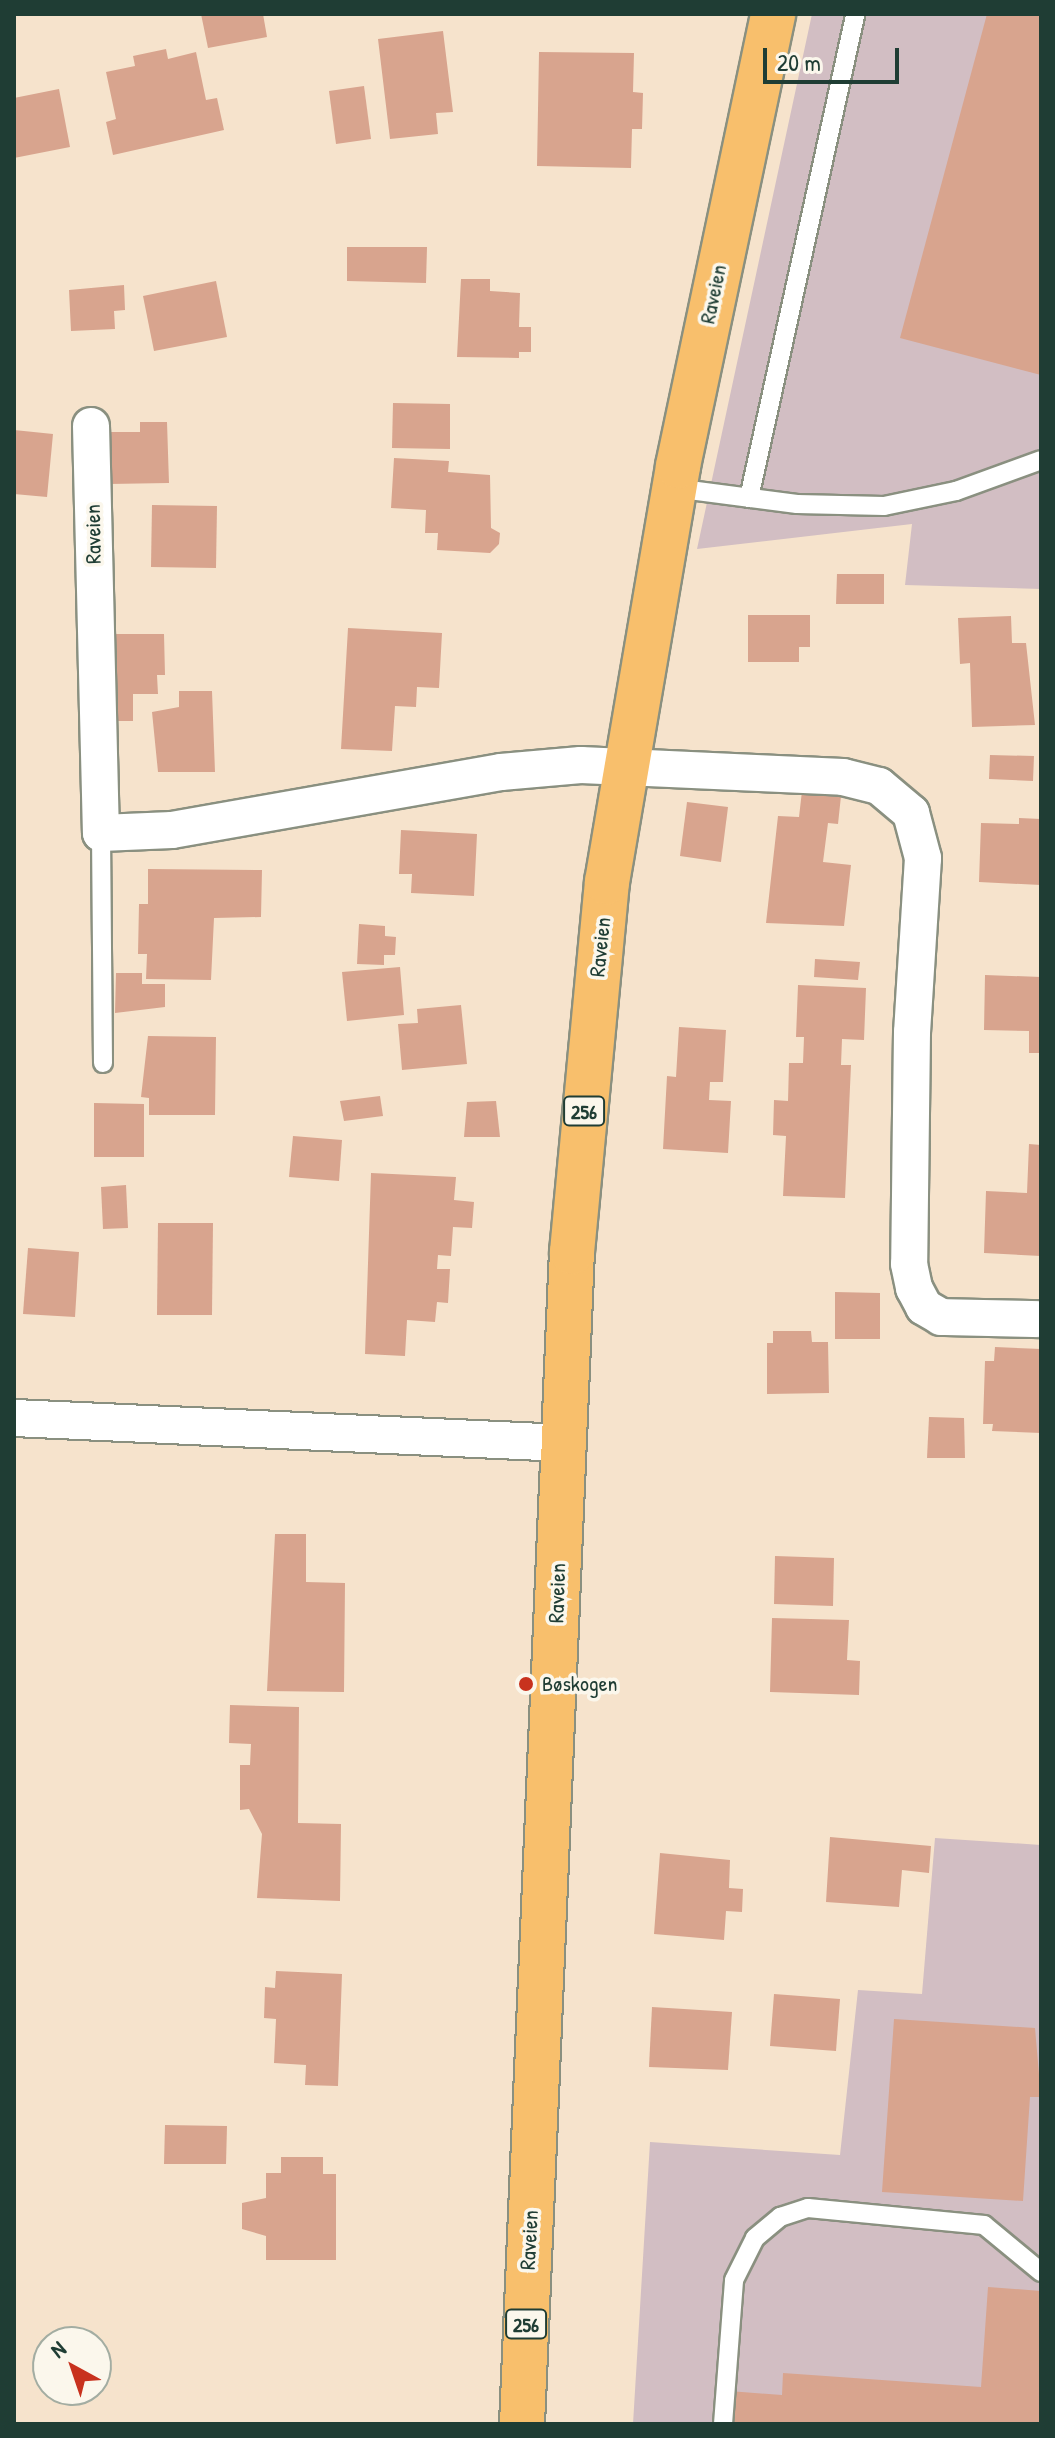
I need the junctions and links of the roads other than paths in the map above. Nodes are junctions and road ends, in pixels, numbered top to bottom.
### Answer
1 (773, 14) edge
2 (855, 14) edge
3 (91, 426) dead end
4 (1041, 460) edge
5 (674, 488) junction
6 (749, 498) junction
7 (623, 764) junction
8 (101, 833) junction
9 (103, 1063) dead end
10 (1037, 1319) dead end
11 (14, 1418) edge
12 (564, 1443) junction
13 (1041, 2272) edge
14 (522, 2424) edge
15 (723, 2424) edge

1 - 5 main road, Raveien / 256
2 - 6 lane
3 - 8 street, Raveien
4 - 6 lane
5 - 6 lane
5 - 7 main road, Raveien / 256
7 - 8 street
7 - 10 street
7 - 12 main road, Raveien / 256
8 - 9 lane, Raveien
11 - 12 street
12 - 14 main road, Raveien / 256
13 - 15 lane

